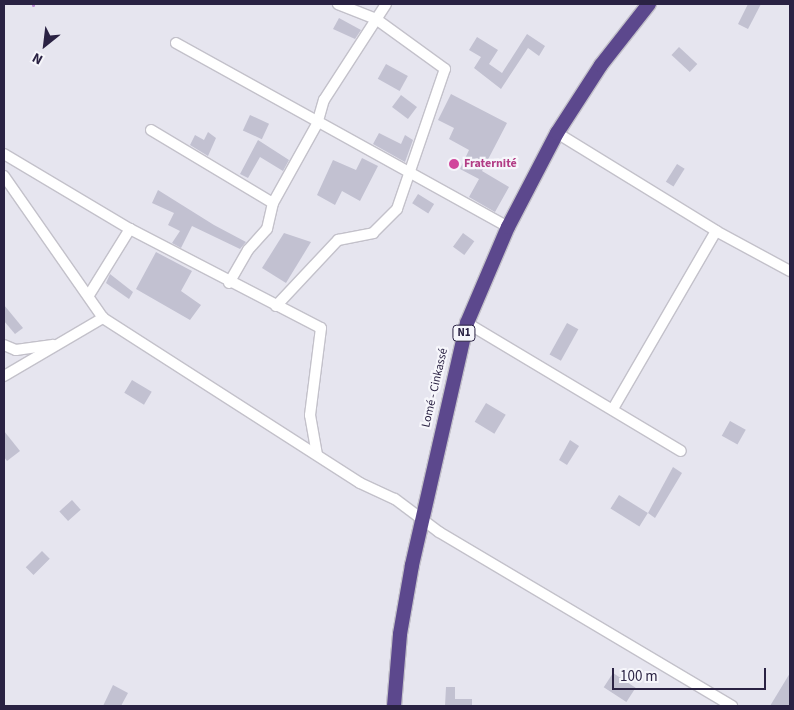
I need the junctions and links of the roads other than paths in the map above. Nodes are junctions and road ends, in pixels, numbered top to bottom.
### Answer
1 (338, 4) edge
2 (386, 4) edge
3 (649, 4) edge
4 (376, 19) junction
5 (176, 43) dead end
6 (317, 124) junction
7 (151, 130) dead end
8 (557, 134) junction
9 (4, 154) edge
10 (411, 174) junction
11 (4, 176) edge
12 (273, 203) junction
13 (508, 227) junction
14 (130, 229) junction
15 (716, 231) junction
16 (790, 271) edge
17 (229, 282) junction
18 (89, 295) junction
19 (276, 306) junction
20 (103, 318) junction
21 (468, 323) junction
22 (4, 345) edge
23 (57, 345) junction
24 (4, 376) edge
25 (614, 407) junction
26 (681, 451) dead end
27 (318, 454) junction
28 (424, 517) junction
29 (394, 706) edge
30 (732, 706) edge

1 - 4 street
2 - 4 street
3 - 8 highway, Lomé - Cinkassé / N1
4 - 6 street
4 - 10 street
5 - 6 street
6 - 10 street
6 - 12 street
7 - 12 street
8 - 13 highway, Lomé - Cinkassé / N1
8 - 15 street
9 - 14 street
10 - 13 street
10 - 19 street
11 - 18 street
12 - 17 street
13 - 21 highway, Lomé - Cinkassé / N1
14 - 17 street
14 - 18 street
15 - 16 street
15 - 25 street
17 - 19 street
18 - 20 street
19 - 27 street
20 - 23 street
20 - 27 street
21 - 25 street
21 - 28 highway, Lomé - Cinkassé / N1
22 - 23 street
23 - 24 street
25 - 26 street
27 - 28 street
28 - 29 highway, Lomé - Cinkassé / N1
28 - 30 street

